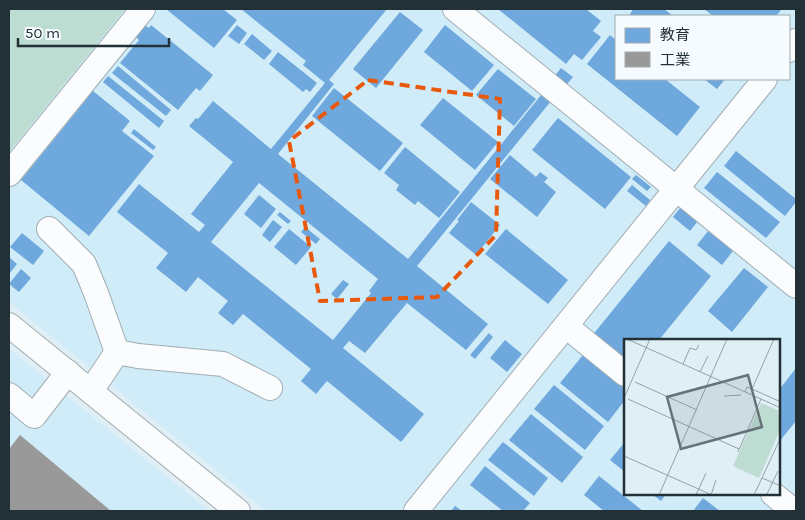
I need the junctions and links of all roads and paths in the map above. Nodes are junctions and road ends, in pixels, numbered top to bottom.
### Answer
1 (143, 9) edge
2 (455, 9) edge
3 (764, 80) edge
4 (9, 174) edge
5 (676, 189) junction
6 (50, 229) dead end
7 (796, 286) edge
8 (9, 324) edge
9 (566, 326) junction
10 (116, 352) junction
11 (68, 372) junction
12 (624, 373) edge
13 (270, 388) dead end
14 (90, 391) junction
15 (9, 394) edge
16 (774, 495) edge
17 (238, 511) edge
18 (416, 511) edge
19 (794, 511) edge

1 - 4 street
2 - 5 street
3 - 5 street
5 - 7 street
5 - 9 street
6 - 10 street
8 - 11 street
9 - 12 street
9 - 18 street
10 - 13 street
10 - 14 street
11 - 14 street
11 - 15 street
14 - 17 street
16 - 19 street

